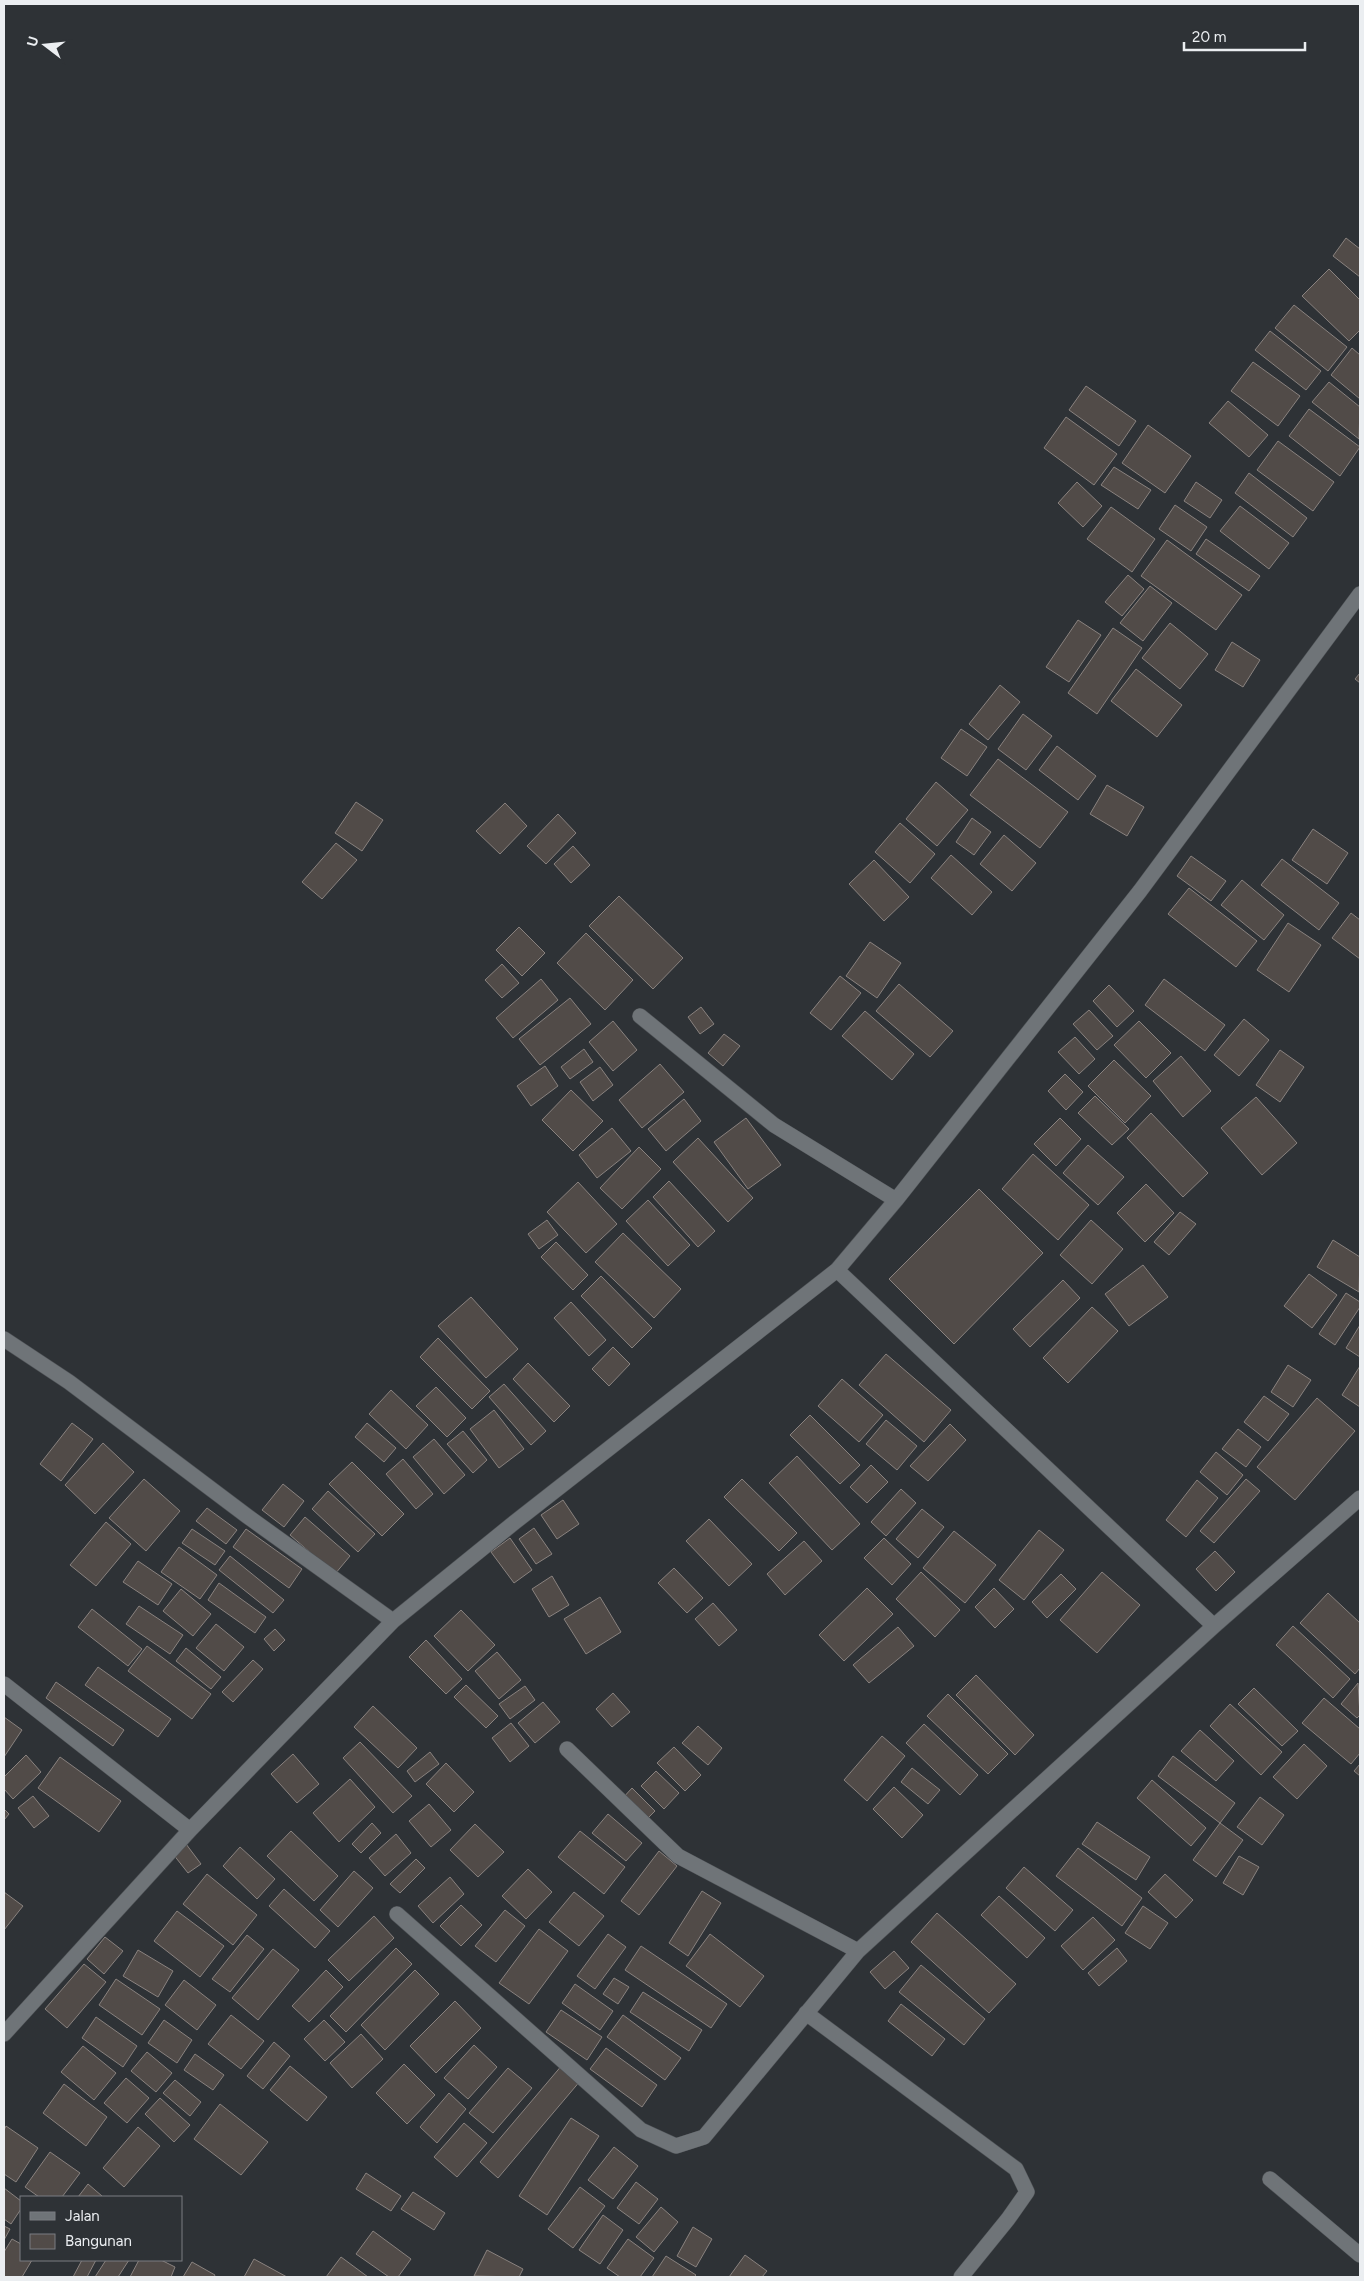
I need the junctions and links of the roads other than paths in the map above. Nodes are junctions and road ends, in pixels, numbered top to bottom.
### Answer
1 (1360, 594) edge
2 (640, 1016) dead end
3 (896, 1200) junction
4 (837, 1270) junction
5 (4, 1339) edge
6 (1360, 1498) edge
7 (393, 1621) junction
8 (1214, 1626) junction
9 (4, 1684) edge
10 (567, 1749) dead end
11 (190, 1830) junction
12 (397, 1914) dead end
13 (858, 1951) junction
14 (806, 2013) junction
15 (4, 2034) edge
16 (1270, 2179) dead end
17 (1360, 2256) edge
18 (961, 2277) edge

1 - 3 street
2 - 3 street
3 - 4 street
4 - 7 street
4 - 8 street
5 - 7 street
6 - 8 street
7 - 11 street
8 - 13 street
9 - 11 street
10 - 13 street
11 - 15 street
12 - 14 street
13 - 14 street
14 - 18 street
16 - 17 street

